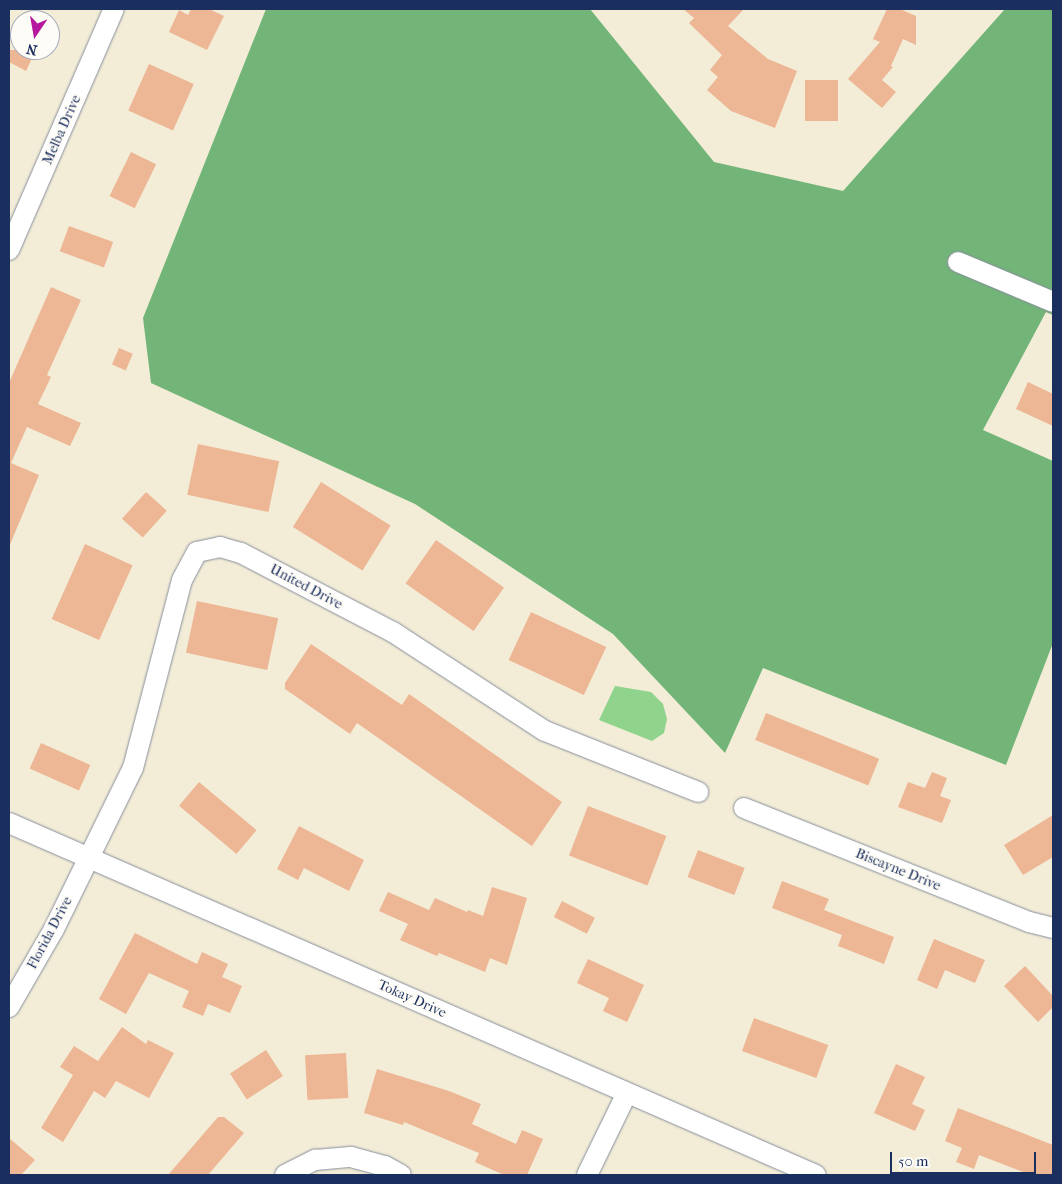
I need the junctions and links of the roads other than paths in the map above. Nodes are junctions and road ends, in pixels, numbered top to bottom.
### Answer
1 (114, 9) edge
2 (9, 250) edge
3 (958, 262) dead end
4 (1053, 302) edge
5 (698, 792) dead end
6 (744, 808) dead end
7 (9, 823) edge
8 (89, 858) junction
9 (1053, 928) edge
10 (9, 1006) edge
11 (627, 1093) junction
12 (285, 1175) edge
13 (401, 1175) edge
14 (588, 1175) edge
15 (816, 1175) edge

1 - 2 street, Melba Drive
3 - 4 street
5 - 8 street, United Drive
6 - 9 street, Biscayne Drive
7 - 8 street, Tokay Drive
8 - 10 street, Florida Drive
8 - 11 street, Tokay Drive
11 - 14 street
11 - 15 street, Tokay Drive
12 - 13 street

